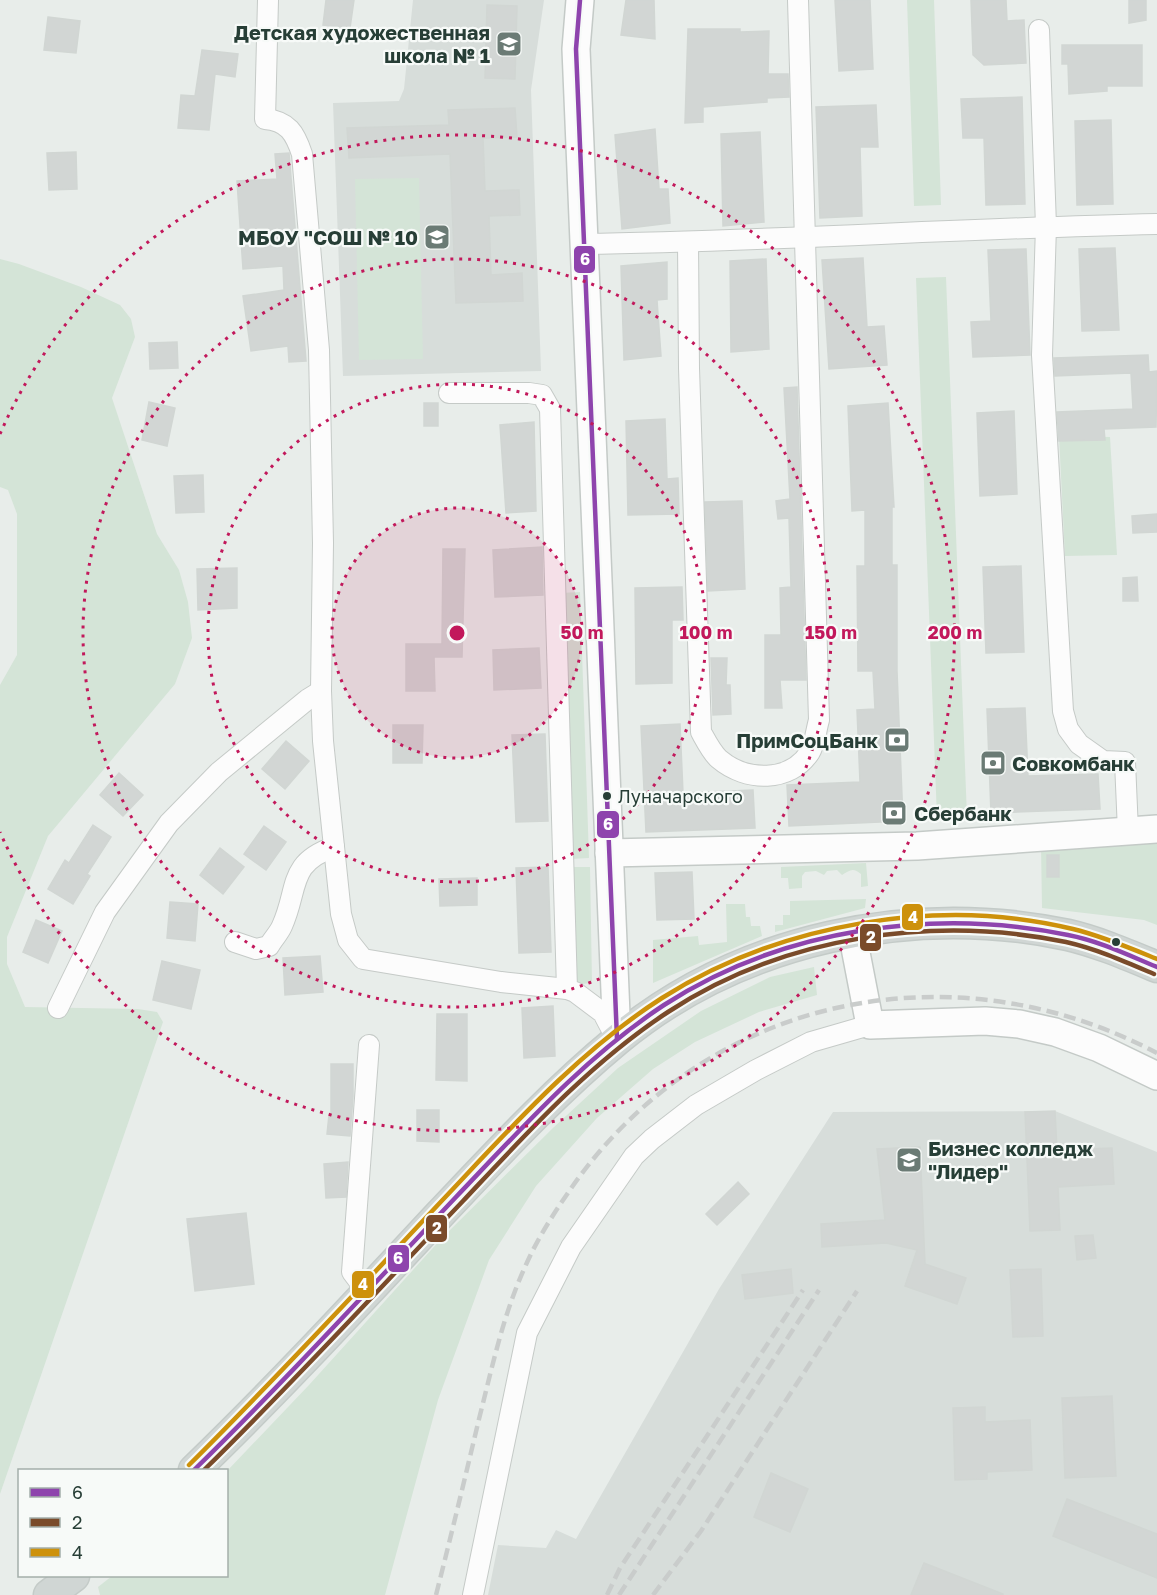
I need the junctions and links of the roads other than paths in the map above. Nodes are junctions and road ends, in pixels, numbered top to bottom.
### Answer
1 (268, 0) edge
2 (580, 0) edge
3 (798, 0) edge
4 (1038, 30) dead end
5 (1157, 224) edge
6 (1046, 226) junction
7 (806, 236) junction
8 (688, 242) junction
9 (583, 244) junction
10 (449, 393) dead end
11 (321, 691) junction
12 (1157, 829) edge
13 (1128, 831) junction
14 (334, 847) junction
15 (609, 853) junction
16 (852, 932) junction
17 (235, 942) dead end
18 (1157, 967) edge
19 (567, 989) junction
20 (58, 1008) dead end
21 (870, 1025) junction
22 (617, 1039) junction
23 (369, 1045) dead end
24 (1157, 1076) edge
25 (367, 1292) junction
26 (195, 1469) edge
27 (72, 1577) edge
28 (49, 1595) edge
29 (473, 1595) edge

1 - 11 street
2 - 9 main road
3 - 7 street
4 - 6 street
5 - 6 street
6 - 7 street
6 - 13 street
7 - 8 street
7 - 8 street
8 - 9 street
9 - 15 main road
10 - 19 street
11 - 14 street
11 - 20 street
12 - 13 main road
13 - 15 main road
14 - 17 street
14 - 19 street
15 - 22 main road
16 - 18 main road
16 - 21 main road
16 - 22 main road
19 - 22 street
21 - 24 main road
21 - 29 street
22 - 25 main road
23 - 25 street
25 - 26 main road
27 - 28 main road

